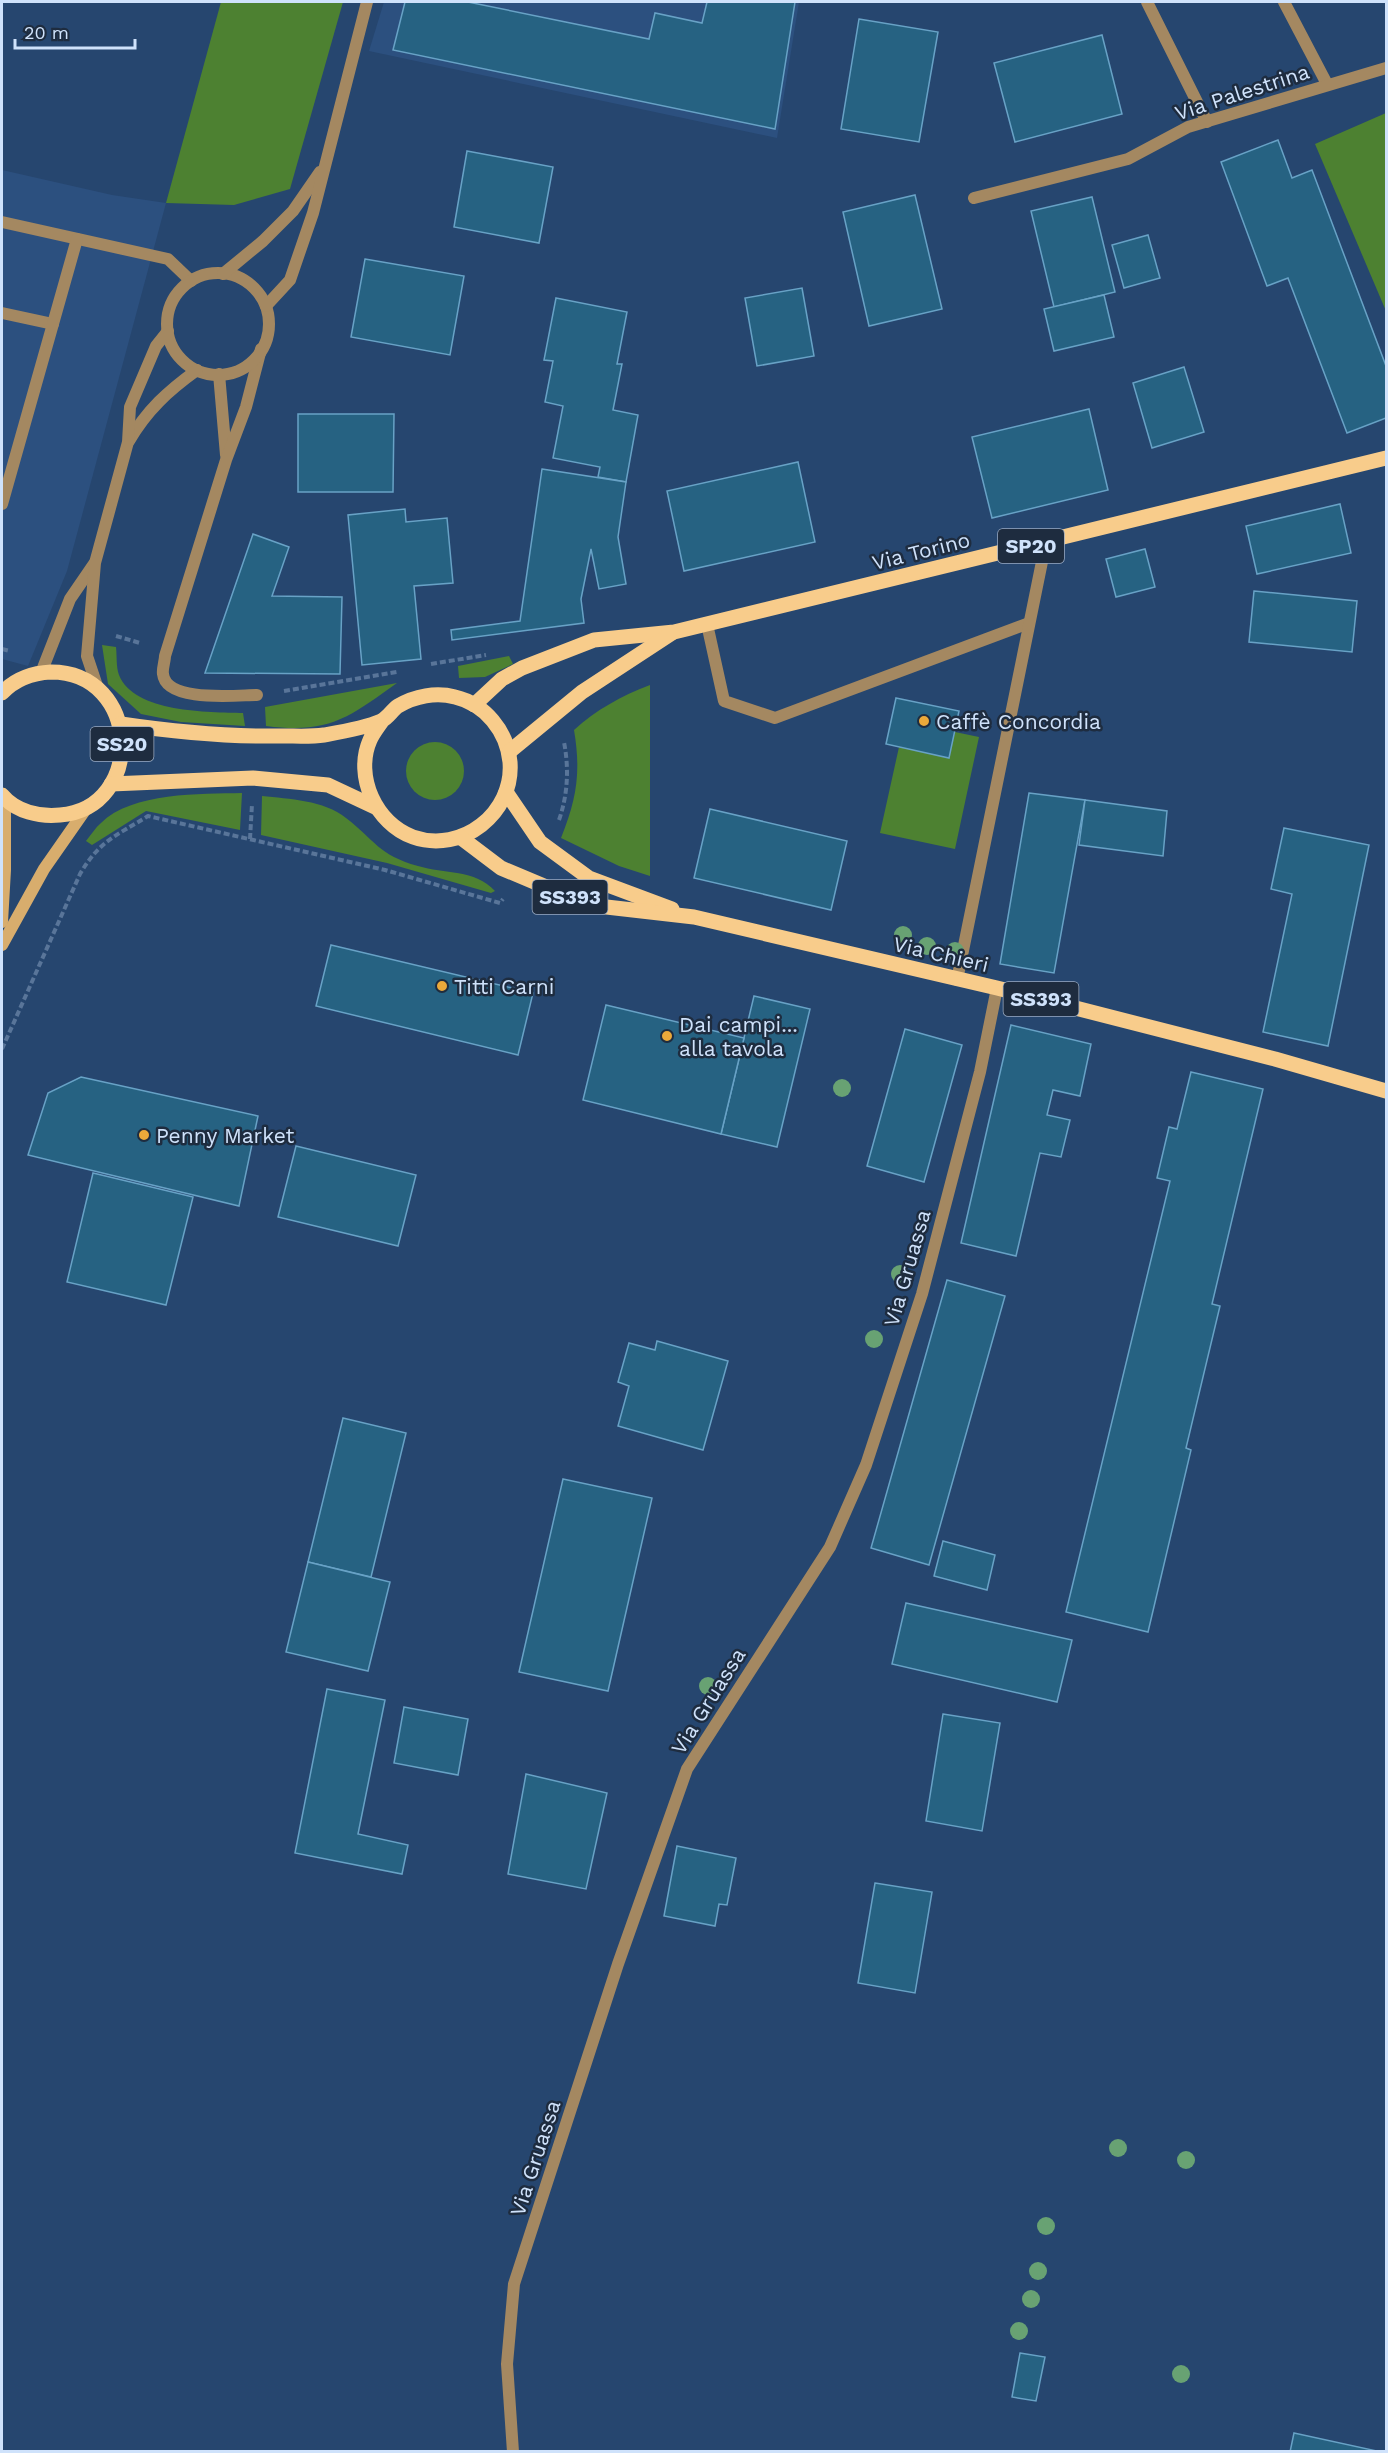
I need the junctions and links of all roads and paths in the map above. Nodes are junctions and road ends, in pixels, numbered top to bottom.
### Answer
1 (367, 2) edge
2 (1147, 2) edge
3 (1284, 2) edge
4 (1386, 68) edge
5 (1327, 84) junction
6 (1207, 122) junction
7 (324, 166) junction
8 (974, 198) dead end
9 (2, 222) edge
10 (77, 239) junction
11 (223, 274) junction
12 (191, 281) junction
13 (266, 306) junction
14 (2, 313) edge
15 (53, 324) junction
16 (168, 331) junction
17 (261, 349) junction
18 (197, 370) junction
19 (219, 374) junction
20 (128, 442) junction
21 (1386, 458) edge
22 (226, 460) junction
23 (2, 504) edge
24 (1046, 542) junction
25 (95, 563) junction
26 (1029, 623) junction
27 (707, 624) junction
28 (674, 632) junction
29 (426, 665) dead end
30 (522, 668) junction
31 (404, 670) dead end
32 (41, 672) junction
33 (98, 688) junction
34 (2, 693) edge
35 (257, 695) joint
36 (474, 705) junction
37 (552, 717) junction
38 (382, 721) junction
39 (121, 724) junction
40 (509, 752) junction
41 (253, 778) junction
42 (111, 784) junction
43 (506, 792) junction
44 (3, 797) edge
45 (88, 806) junction
46 (377, 808) junction
47 (460, 837) junction
48 (250, 839) junction
49 (544, 844) junction
50 (520, 876) junction
51 (694, 917) junction
52 (2, 922) edge
53 (2, 945) edge
54 (957, 980) junction
55 (997, 988) junction
56 (2, 1049) edge
57 (1386, 1091) edge
58 (513, 2451) edge

1 - 7 street
2 - 6 street
3 - 5 street
4 - 5 street, Via Palestrina
5 - 6 street, Via Palestrina
6 - 8 street, Via Palestrina
7 - 11 street
7 - 13 street
9 - 10 street
10 - 12 street
10 - 15 street
11 - 12 street
11 - 13 street
12 - 16 street
13 - 17 street
14 - 15 street
15 - 23 street
16 - 18 street
16 - 20 street
17 - 19 street
17 - 22 street
18 - 19 street
18 - 20 street
19 - 22 street
20 - 25 street
21 - 24 main road, Via Torino / SP20
22 - 35 street
24 - 26 street
24 - 27 main road, Via Torino / SP20
25 - 32 street
25 - 33 street
26 - 27 street
26 - 54 street
27 - 28 main road, Via Torino / SP20
28 - 30 main road, SP20
28 - 37 main road, SP20
29 - 30 path
30 - 36 main road, SP20
31 - 35 path
32 - 33 main road, SS20
32 - 34 main road, SS20
33 - 39 main road, SS20
36 - 38 main road
36 - 40 main road
37 - 40 main road, SP20
37 - 49 path
38 - 39 main road, SS20
38 - 46 main road
39 - 42 main road, SS20
40 - 43 main road
41 - 42 main road, SS20
41 - 46 main road, SS20
41 - 48 path
42 - 45 main road, SS20
43 - 47 main road
43 - 49 main road, Via Chieri / SS393
44 - 45 main road, SS20
44 - 52 street
45 - 53 street
46 - 47 main road
47 - 50 main road, Via Chieri / SS393
48 - 50 path
48 - 56 path
49 - 51 main road, Via Chieri / SS393
50 - 51 main road, Via Chieri / SS393
51 - 54 main road, Via Chieri / SS393
54 - 55 main road, Via Chieri / SS393
55 - 57 main road, Via Chieri / SS393
55 - 58 street, Via Gruassa

